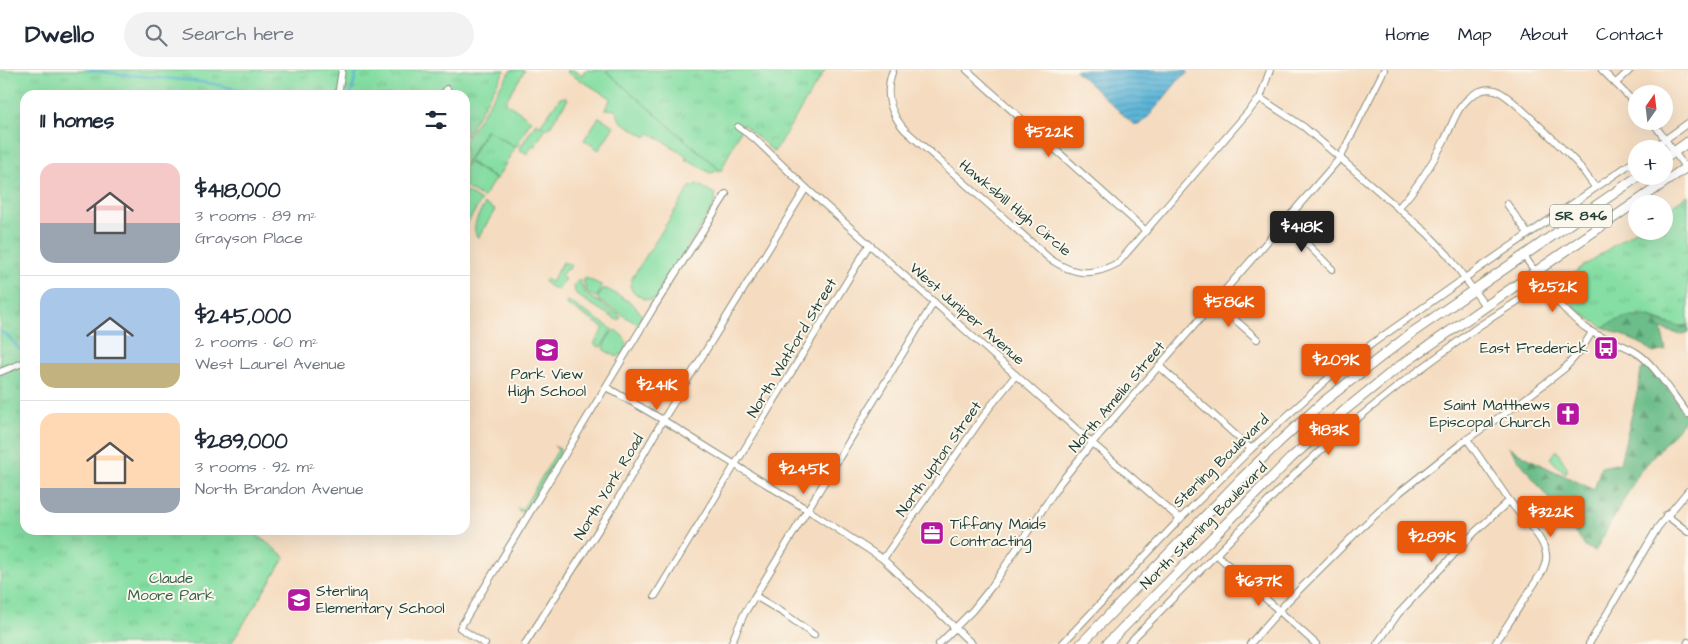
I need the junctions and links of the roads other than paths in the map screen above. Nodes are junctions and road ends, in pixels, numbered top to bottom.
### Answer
1 (342, 70) edge
2 (893, 70) edge
3 (966, 70) edge
4 (1270, 70) edge
5 (1384, 70) edge
6 (1602, 70) edge
7 (1630, 70) edge
8 (1616, 83) junction
9 (339, 90) edge
10 (1628, 96) edge
11 (1260, 98) junction
12 (1688, 123) edge
13 (738, 127) dead end
14 (1658, 130) edge
15 (1665, 140) joint
16 (1688, 142) edge
17 (1674, 152) joint
18 (1340, 158) junction
19 (1628, 165) edge
20 (1687, 168) edge
21 (1628, 184) edge
22 (1595, 187) junction
23 (806, 188) junction
24 (726, 194) dead end
25 (1506, 204) dead end
26 (1398, 208) junction
27 (1283, 225) junction
28 (1146, 231) junction
29 (1528, 234) junction
30 (869, 244) junction
31 (1524, 256) junction
32 (1332, 269) dead end
33 (1536, 272) junction
34 (1465, 278) junction
35 (1544, 284) junction
36 (1473, 290) junction
37 (934, 302) junction
38 (1215, 302) junction
39 (1485, 306) junction
40 (1592, 332) junction
41 (1257, 339) dead end
42 (20, 364) edge
43 (1159, 366) junction
44 (0, 372) edge
45 (1016, 375) junction
46 (606, 387) junction
47 (1688, 414) edge
48 (663, 420) junction
49 (1467, 439) junction
50 (1092, 443) junction
51 (1251, 449) junction
52 (736, 465) junction
53 (1688, 491) edge
54 (1509, 501) junction
55 (808, 510) junction
56 (1666, 515) junction
57 (1180, 519) junction
58 (1688, 532) edge
59 (1217, 555) junction
60 (883, 559) junction
61 (655, 596) dead end
62 (755, 596) junction
63 (1279, 610) junction
64 (955, 628) junction
65 (814, 635) dead end
66 (485, 644) edge
67 (525, 644) edge
68 (731, 644) edge
69 (939, 644) edge
70 (972, 644) edge
71 (1062, 644) edge
72 (1081, 644) edge
73 (1106, 644) edge
74 (1128, 644) edge
75 (1250, 644) edge
76 (1316, 644) edge
77 (1378, 644) edge
78 (1495, 644) edge
79 (1589, 644) edge

1 - 9 street
2 - 28 street, Hawksbill High Circle
3 - 28 street
4 - 11 street, Hawksbill High Circle
5 - 18 street, North Amelia Street
6 - 8 street
7 - 8 street
8 - 10 street
11 - 18 street
11 - 28 street, Hawksbill High Circle
12 - 15 street
13 - 23 street, West Juniper Avenue
14 - 15 street
16 - 17 main road
17 - 20 street
18 - 26 street
18 - 27 street, North Amelia Street
19 - 22 street, Sterling Boulevard
20 - 33 main road, North Sterling Boulevard / SR 846
21 - 31 main road, North Sterling Boulevard / SR 846
22 - 26 street
22 - 29 street, Sterling Boulevard
23 - 30 street, West Juniper Avenue
23 - 48 street, North York Road
24 - 46 street
25 - 29 street
26 - 34 street
27 - 32 street
27 - 38 street, North Amelia Street
29 - 34 street, Sterling Boulevard
30 - 37 street, West Juniper Avenue
30 - 52 street, North Watford Street
31 - 33 street
31 - 36 main road, North Sterling Boulevard / SR 846
33 - 35 street
33 - 39 main road, North Sterling Boulevard / SR 846
34 - 36 street
34 - 51 street, Sterling Boulevard
35 - 40 street
35 - 59 street
36 - 39 street
36 - 72 main road, North Sterling Boulevard / SR 846
37 - 45 street, West Juniper Avenue
37 - 55 street
38 - 41 street
38 - 43 street, North Amelia Street
39 - 73 main road, North Sterling Boulevard / SR 846
40 - 47 street
40 - 49 street
42 - 44 street
43 - 50 street, North Amelia Street
43 - 51 street
45 - 50 street, West Juniper Avenue
45 - 60 street, North Upton Street
46 - 48 street
46 - 66 street
48 - 52 street
48 - 67 street, North York Road
49 - 54 street
49 - 63 street
50 - 57 street, West Juniper Avenue
50 - 64 street, North Amelia Street
51 - 57 street, Sterling Boulevard
52 - 55 street
52 - 61 street, North Watford Street
53 - 56 street
54 - 77 street
54 - 78 street
55 - 60 street
55 - 62 street
56 - 58 street
56 - 79 street
57 - 71 street, Sterling Boulevard
59 - 63 street
59 - 74 street
60 - 64 street
62 - 65 street
62 - 68 street
63 - 75 street
63 - 76 street
64 - 69 street, North Amelia Street
64 - 70 street

